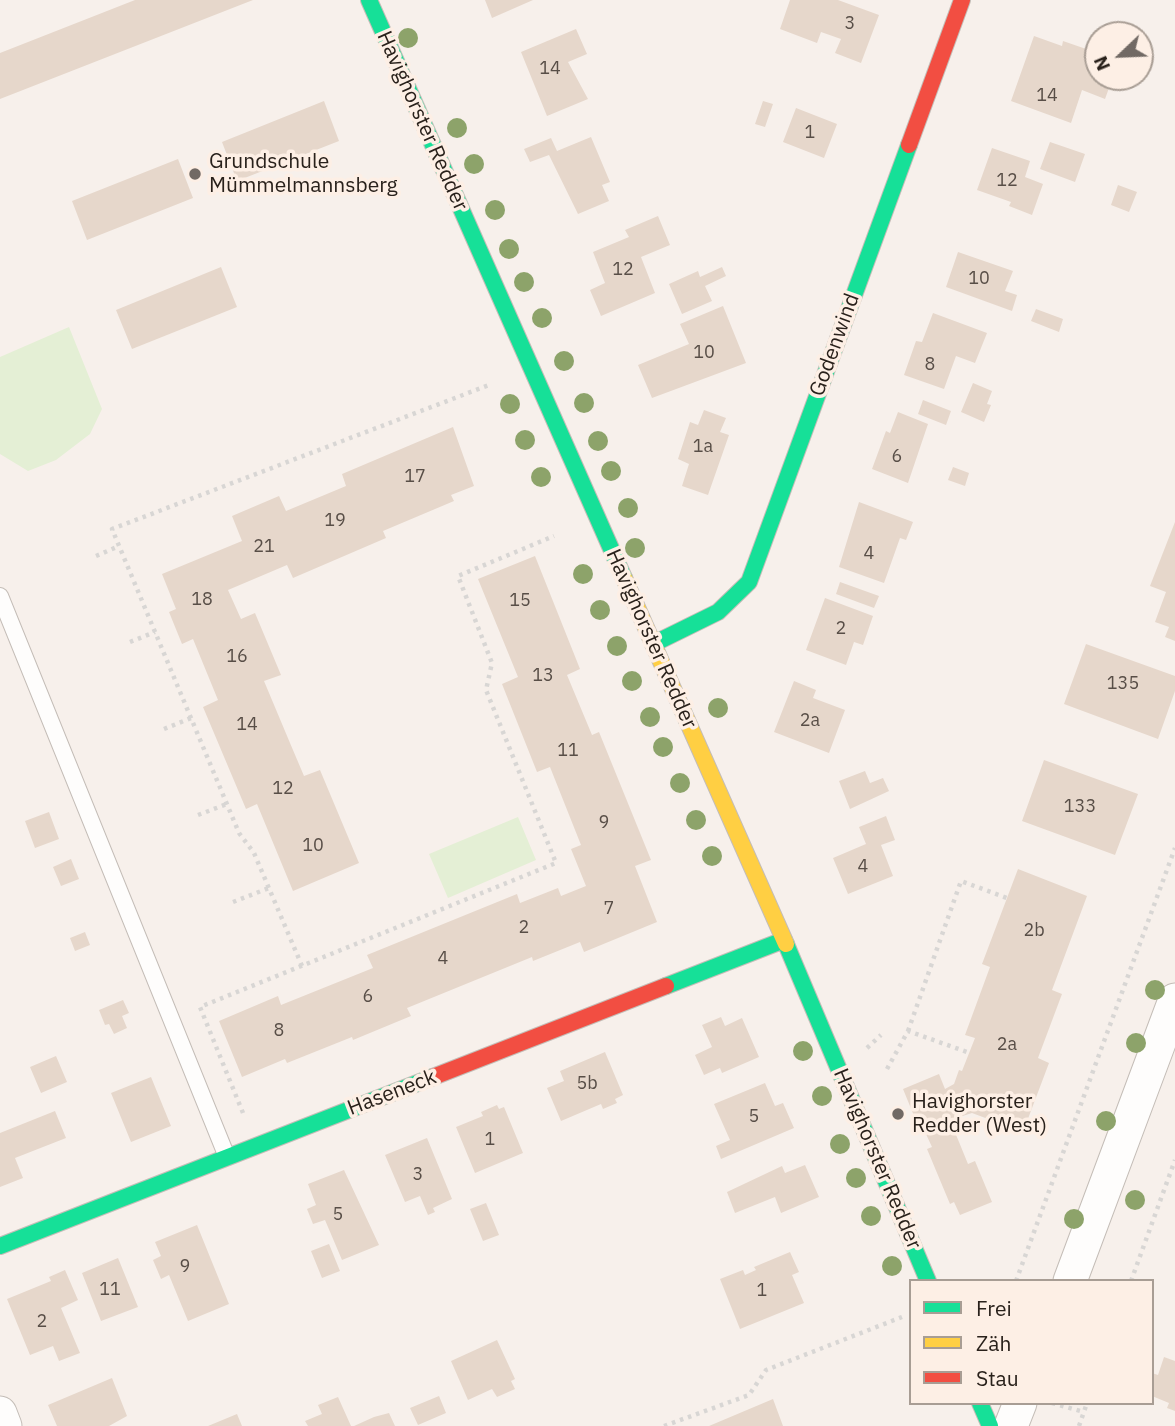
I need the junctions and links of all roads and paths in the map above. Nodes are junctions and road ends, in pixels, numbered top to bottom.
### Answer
1 (369, 0) edge
2 (962, 0) edge
3 (489, 385) dead end
4 (554, 536) dead end
5 (119, 546) junction
6 (96, 556) dead end
7 (0, 596) edge
8 (155, 632) junction
9 (130, 642) dead end
10 (653, 644) junction
11 (191, 718) junction
12 (164, 729) dead end
13 (227, 804) junction
14 (198, 816) dead end
15 (1175, 848) edge
16 (269, 888) junction
17 (1007, 898) dead end
18 (233, 902) dead end
19 (784, 940) junction
20 (302, 966) junction
21 (1175, 1000) edge
22 (908, 1031) junction
23 (967, 1052) dead end
24 (887, 1069) dead end
25 (256, 1146) junction
26 (228, 1157) junction
27 (1175, 1160) edge
28 (0, 1246) edge
29 (927, 1279) edge
30 (1017, 1279) edge
31 (1071, 1279) edge
32 (1132, 1279) edge
33 (902, 1317) dead end
34 (981, 1405) edge
35 (1019, 1405) edge
36 (1059, 1405) edge
37 (1086, 1405) edge
38 (1084, 1412) junction
39 (0, 1413) edge
40 (5, 1426) edge
41 (664, 1426) edge
42 (990, 1426) edge
43 (1011, 1426) edge
44 (1079, 1426) edge

1 - 10 street, Havighorster Redder
2 - 10 street, Godenwind
3 - 5 path
4 - 20 path
5 - 6 path
5 - 8 path
7 - 26 lane
8 - 9 path
8 - 11 path
10 - 19 street, Havighorster Redder
11 - 12 path
11 - 13 path
13 - 14 path
13 - 16 path
15 - 30 path
16 - 18 path
16 - 20 path
17 - 22 path
19 - 25 street, Haseneck
19 - 29 street, Havighorster Redder
20 - 25 path
21 - 31 street
22 - 23 path
22 - 24 path
25 - 26 street, Haseneck
26 - 28 street, Haseneck
27 - 32 path
33 - 41 path
34 - 42 street
35 - 43 street
36 - 38 path
37 - 38 path
38 - 44 path
39 - 40 street

